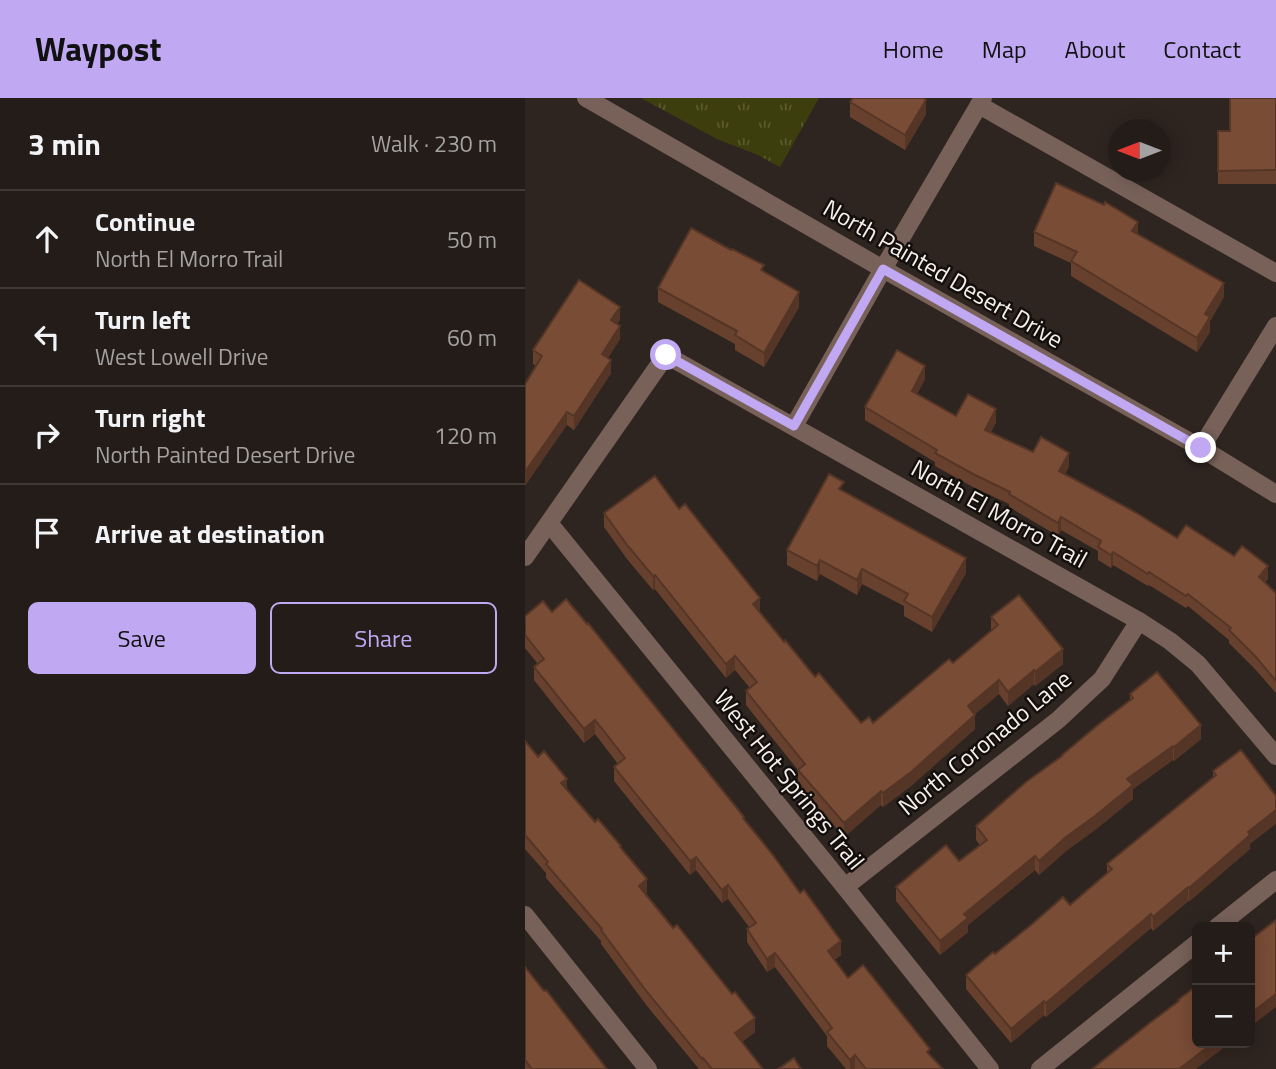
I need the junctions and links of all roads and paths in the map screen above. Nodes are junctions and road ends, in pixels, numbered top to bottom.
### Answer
1 (586, 98) edge
2 (981, 101) edge
3 (883, 269) junction
4 (1276, 273) edge
5 (1276, 326) edge
6 (794, 426) junction
7 (1201, 448) junction
8 (1276, 494) edge
9 (549, 523) junction
10 (525, 557) edge
11 (1139, 621) junction
12 (1276, 755) edge
13 (1276, 880) edge
14 (845, 887) junction
15 (525, 915) edge
16 (1223, 922) edge
17 (1192, 947) edge
18 (648, 1069) edge
19 (990, 1069) edge
20 (1041, 1069) edge

1 - 3 street, North Painted Desert Drive
2 - 3 street
2 - 4 street
3 - 6 street
3 - 7 street, North Painted Desert Drive
5 - 7 street
6 - 9 street, North El Morro Trail
6 - 11 street, North El Morro Trail
7 - 8 street, North Painted Desert Drive
9 - 10 street
9 - 14 street, West Hot Springs Trail
11 - 12 street, North El Morro Trail
11 - 14 street, North Coronado Lane
13 - 16 street
14 - 19 street, West Hot Springs Trail
15 - 18 street
17 - 20 street

